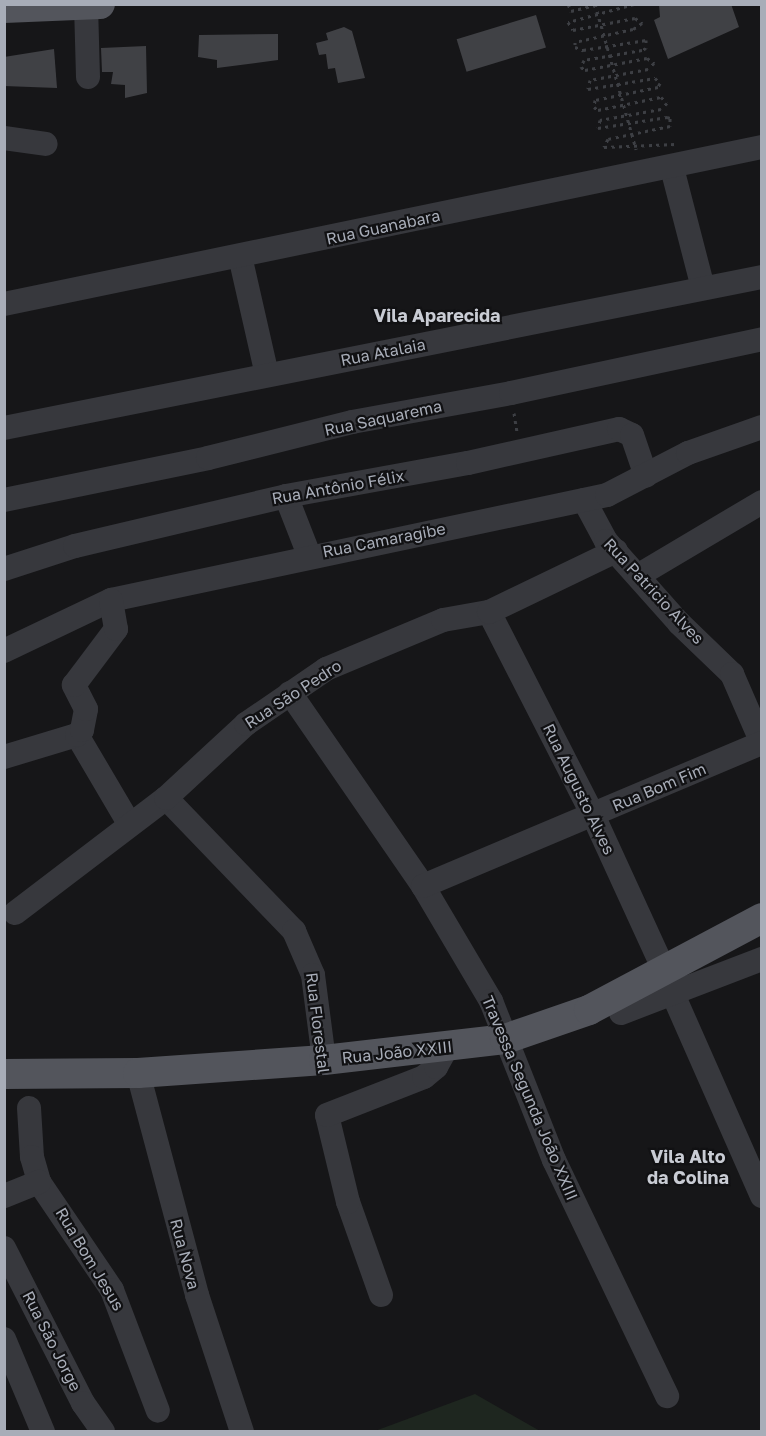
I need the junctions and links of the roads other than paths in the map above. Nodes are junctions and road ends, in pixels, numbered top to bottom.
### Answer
1 (100, 4) edge
2 (86, 5) edge
3 (4, 8) edge
4 (88, 77) dead end
5 (4, 138) edge
6 (46, 144) dead end
7 (762, 147) edge
8 (673, 160) junction
9 (240, 256) junction
10 (762, 277) edge
11 (703, 288) junction
12 (4, 304) edge
13 (762, 339) edge
14 (267, 375) junction
15 (762, 426) edge
16 (4, 428) edge
17 (646, 476) junction
18 (286, 496) junction
19 (4, 500) edge
20 (584, 500) junction
21 (762, 502) edge
22 (616, 551) junction
23 (309, 555) junction
24 (4, 569) edge
25 (639, 575) junction
26 (111, 600) junction
27 (489, 612) junction
28 (4, 651) edge
29 (290, 693) junction
30 (77, 735) junction
31 (762, 743) edge
32 (4, 757) edge
33 (165, 798) junction
34 (593, 815) junction
35 (130, 825) junction
36 (423, 886) junction
37 (15, 914) dead end
38 (762, 918) edge
39 (762, 959) edge
40 (668, 981) junction
41 (621, 1013) dead end
42 (504, 1039) junction
43 (447, 1047) junction
44 (324, 1060) junction
45 (138, 1073) junction
46 (4, 1074) edge
47 (29, 1108) dead end
48 (39, 1182) junction
49 (4, 1196) edge
50 (762, 1196) edge
51 (4, 1248) edge
52 (381, 1295) dead end
53 (4, 1339) edge
54 (667, 1396) dead end
55 (158, 1411) dead end
56 (43, 1431) edge
57 (103, 1431) edge
58 (242, 1431) edge

1 - 2 main road
2 - 3 main road
2 - 4 street
5 - 6 street
7 - 8 street, Rua Guanabara
8 - 9 street, Rua Guanabara
8 - 11 street
9 - 12 street, Rua Guanabara
9 - 14 street
10 - 11 street, Rua Atalaia
11 - 14 street, Rua Atalaia
13 - 19 street, Rua Saquarema
14 - 16 street, Rua Atalaia
15 - 17 street, Rua Camaragibe
17 - 18 street, Rua Antônio Félix
17 - 20 street, Rua Camaragibe
18 - 23 street
18 - 24 street, Rua Antônio Félix
20 - 22 street, Rua Patricio Alves
20 - 23 street, Rua Camaragibe
21 - 25 street
22 - 25 street, Rua Patricio Alves
22 - 27 street, Rua São Pedro
23 - 26 street, Rua Camaragibe
25 - 31 street, Rua Patricio Alves
26 - 28 street, Rua Camaragibe
26 - 30 street
27 - 29 street, Rua São Pedro
27 - 34 street, Rua Augusto Alves
29 - 33 street, Rua São Pedro
29 - 36 street, Travessa Segunda João XXIII
30 - 32 street
30 - 35 street
31 - 34 street, Rua Bom Fim
33 - 35 street, Rua São Pedro
33 - 44 street, Rua Florestal
34 - 36 street, Rua Bom Fim
34 - 40 street, Rua Augusto Alves
35 - 37 street, Rua São Pedro
36 - 42 street, Travessa Segunda João XXIII
38 - 40 main road, Rua João XXIII
39 - 40 street
40 - 41 street
40 - 42 main road, Rua João XXIII
40 - 50 street, Rua Augusto Alves
42 - 43 main road, Rua João XXIII
42 - 54 street, Travessa Segunda João XXIII
43 - 44 main road, Rua João XXIII
43 - 52 street
44 - 45 main road, Rua João XXIII
45 - 46 main road, Rua João XXIII
45 - 58 street, Rua Nova
47 - 48 street, Rua Bom Jesus
48 - 49 street
48 - 55 street, Rua Bom Jesus
51 - 57 street, Rua São Jorge
53 - 56 street

